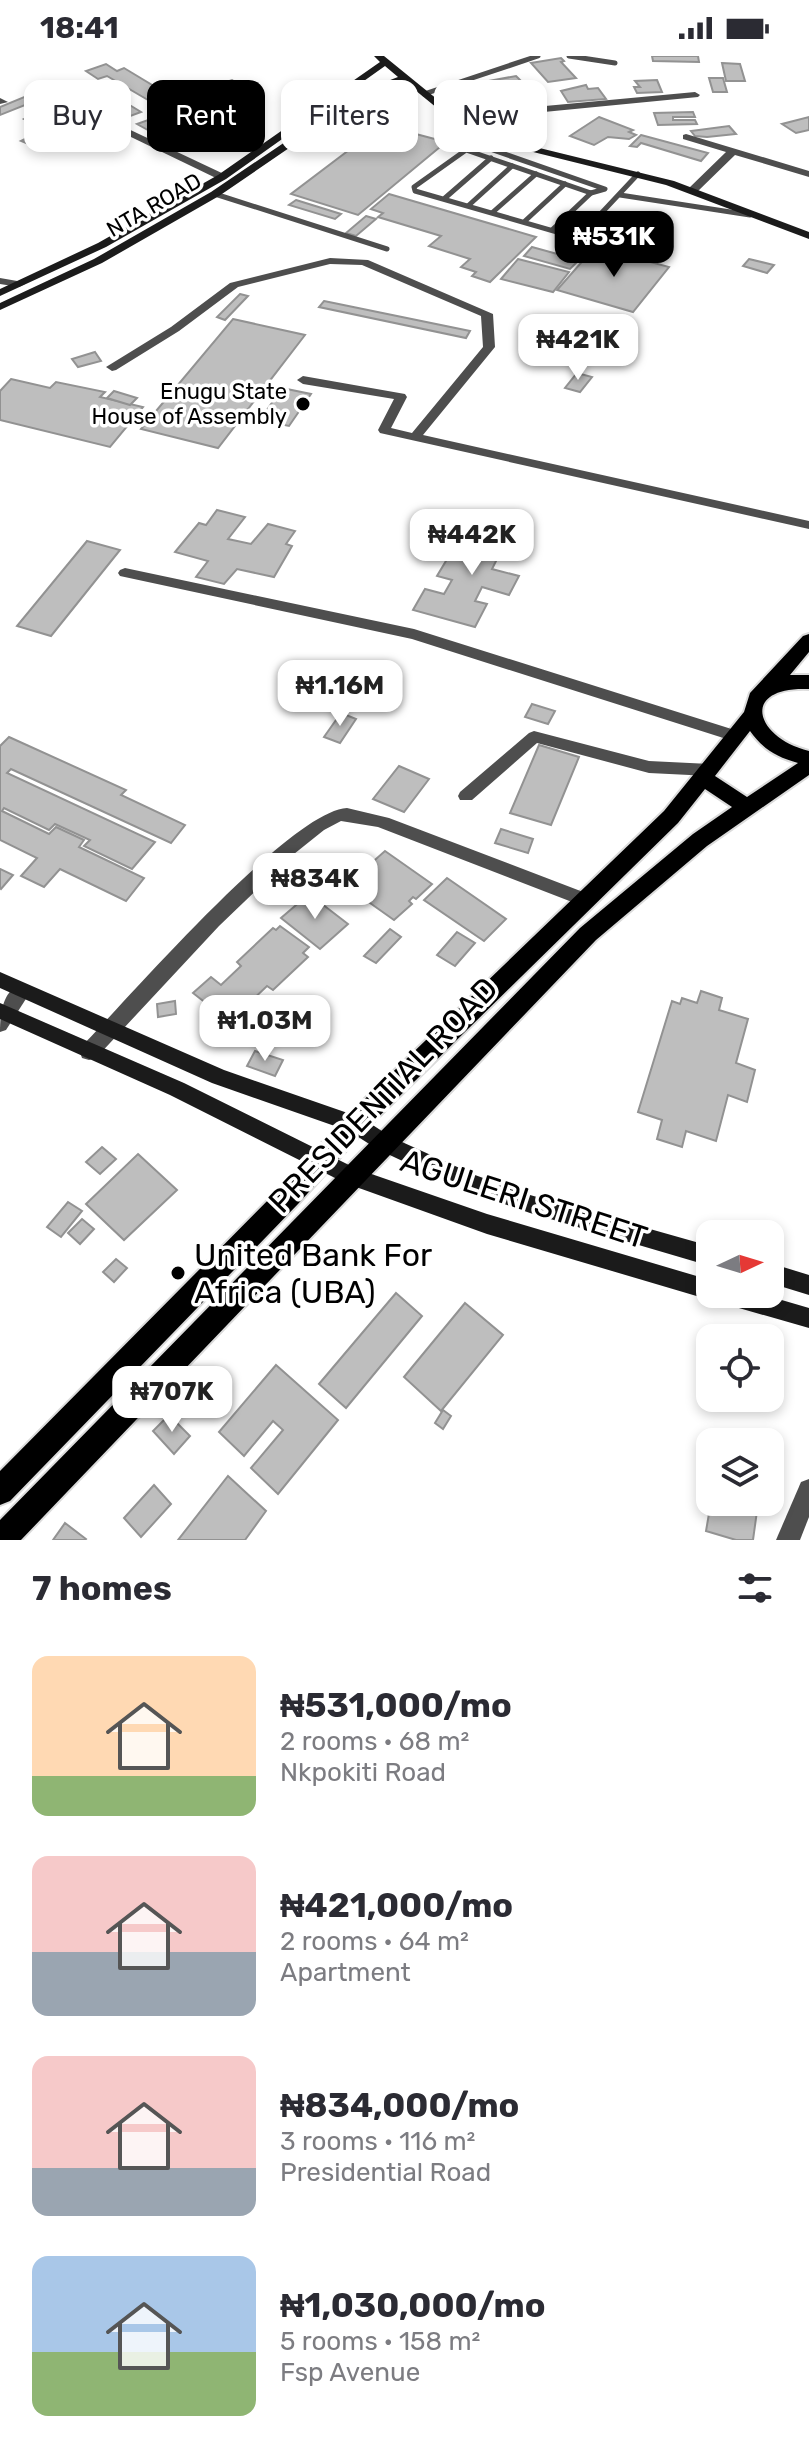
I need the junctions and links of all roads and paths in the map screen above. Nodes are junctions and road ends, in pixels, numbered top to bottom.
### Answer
1 (538, 56) edge
2 (569, 56) edge
3 (383, 58) edge
4 (615, 63) dead end
5 (404, 78) junction
6 (424, 94) junction
7 (695, 95) dead end
8 (434, 101) edge
9 (547, 109) edge
10 (131, 133) edge
11 (686, 137) dead end
12 (733, 151) junction
13 (499, 152) edge
14 (546, 152) edge
15 (491, 158) junction
16 (512, 166) junction
17 (536, 174) junction
18 (638, 174) junction
19 (809, 174) edge
20 (222, 177) junction
21 (565, 184) junction
22 (692, 191) junction
23 (591, 193) junction
24 (215, 194) junction
25 (620, 195) junction
26 (445, 198) junction
27 (469, 205) junction
28 (493, 212) junction
29 (759, 216) junction
30 (525, 221) junction
31 (552, 230) junction
32 (809, 236) edge
33 (579, 237) junction
34 (387, 249) dead end
35 (647, 258) dead end
36 (0, 281) edge
37 (19, 284) junction
38 (0, 293) edge
39 (0, 307) edge
40 (112, 367) dead end
41 (303, 380) dead end
42 (416, 436) junction
43 (809, 525) edge
44 (125, 573) dead end
45 (809, 640) edge
46 (809, 682) edge
47 (771, 685) junction
48 (751, 717) junction
49 (736, 736) junction
50 (809, 758) edge
51 (809, 765) edge
52 (707, 774) junction
53 (466, 796) dead end
54 (747, 807) junction
55 (585, 900) junction
56 (0, 980) edge
57 (22, 991) junction
58 (2, 1016) edge
59 (112, 1029) junction
60 (89, 1052) junction
61 (355, 1124) junction
62 (384, 1143) junction
63 (320, 1162) junction
64 (352, 1176) junction
65 (696, 1252) edge
66 (784, 1277) edge
67 (809, 1285) edge
68 (696, 1286) edge
69 (774, 1308) edge
70 (809, 1318) edge
71 (809, 1490) edge
72 (0, 1491) edge
73 (1, 1540) edge
74 (788, 1540) edge

1 - 6 lane
2 - 4 lane
3 - 5 main road
3 - 20 main road, NTA ROAD
5 - 6 main road
5 - 24 main road, NTA ROAD
6 - 8 main road
7 - 9 street
10 - 20 street
11 - 12 street
12 - 19 street
12 - 22 street
13 - 23 lane
14 - 18 main road
15 - 16 lane
15 - 26 lane
15 - 26 lane
16 - 17 lane
16 - 27 lane
17 - 21 lane
17 - 28 lane
18 - 22 main road
18 - 25 lane
20 - 37 main road, NTA ROAD
21 - 23 lane
21 - 30 lane
22 - 29 main road
23 - 31 lane
24 - 34 lane
24 - 39 main road, NTA ROAD
25 - 29 lane
25 - 33 lane
26 - 27 lane
27 - 28 lane
28 - 30 lane
29 - 32 main road
30 - 31 lane
31 - 33 lane
33 - 35 lane
36 - 37 street
37 - 38 main road, NTA ROAD
40 - 42 street
41 - 42 street
42 - 43 street
44 - 49 street
45 - 47 main road
46 - 47 main road
47 - 48 main road, PRESIDENTIAL ROAD
48 - 49 main road, PRESIDENTIAL ROAD
48 - 50 main road
49 - 52 main road, PRESIDENTIAL ROAD
51 - 54 main road, PRESIDENTIAL ROAD
52 - 53 street
52 - 54 main road
52 - 55 main road, PRESIDENTIAL ROAD
54 - 62 main road, PRESIDENTIAL ROAD
55 - 59 street
55 - 61 main road, PRESIDENTIAL ROAD
56 - 57 main road, AGULERI STREET
57 - 58 street
57 - 59 main road, AGULERI STREET
58 - 60 main road, AGULERI STREET
59 - 60 street
59 - 61 main road, AGULERI STREET
60 - 63 main road, AGULERI STREET
61 - 62 main road, AGULERI STREET
61 - 63 main road, PRESIDENTIAL ROAD
62 - 64 main road, PRESIDENTIAL ROAD
62 - 65 main road, AGULERI STREET
63 - 64 main road, AGULERI STREET
63 - 72 main road, PRESIDENTIAL ROAD
64 - 68 main road, AGULERI STREET
64 - 73 main road, PRESIDENTIAL ROAD
66 - 67 main road
69 - 70 main road
71 - 74 street

